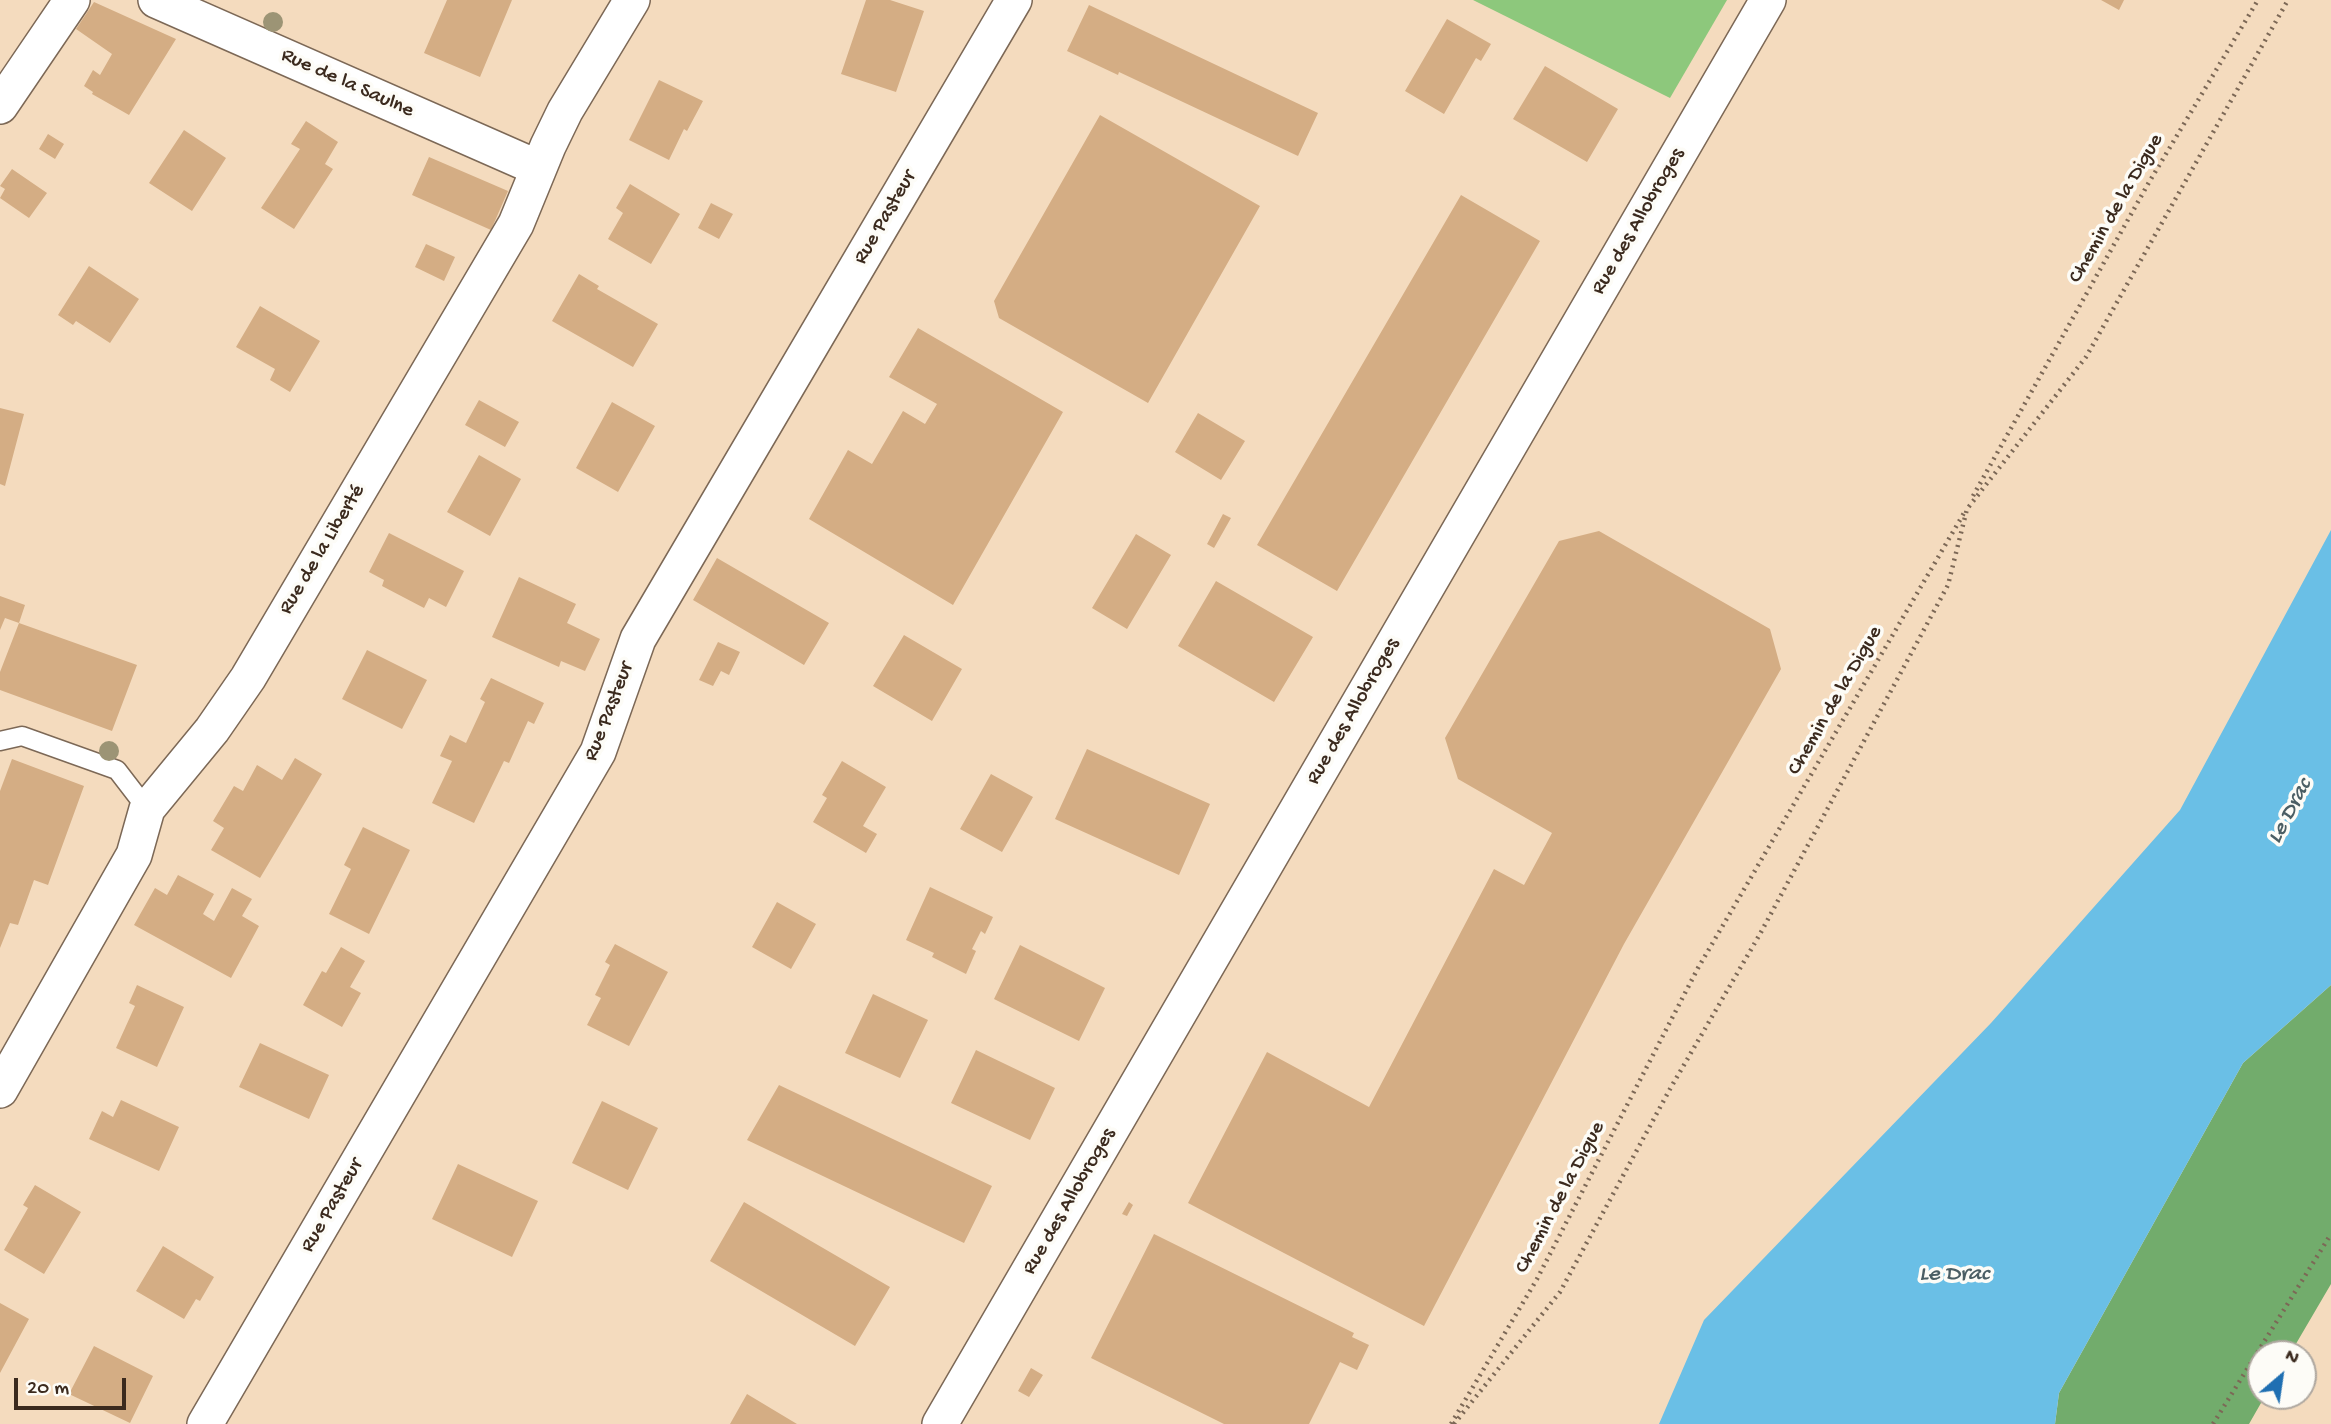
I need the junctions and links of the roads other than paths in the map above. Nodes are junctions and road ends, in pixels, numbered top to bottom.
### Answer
1 (72, 0) edge
2 (156, 0) edge
3 (632, 0) edge
4 (1014, 0) edge
5 (1768, 0) edge
6 (0, 106) edge
7 (538, 168) junction
8 (0, 741) edge
9 (147, 809) junction
10 (0, 1090) edge
11 (205, 1424) edge
12 (940, 1424) edge

1 - 6 street
2 - 7 street, Rue de la Saulne
3 - 7 street, Rue de la Liberté
4 - 11 street, Rue Pasteur
5 - 12 street, Rue des Allobroges
7 - 9 street, Rue de la Liberté
8 - 9 lane
9 - 10 street, Rue de la Liberté

